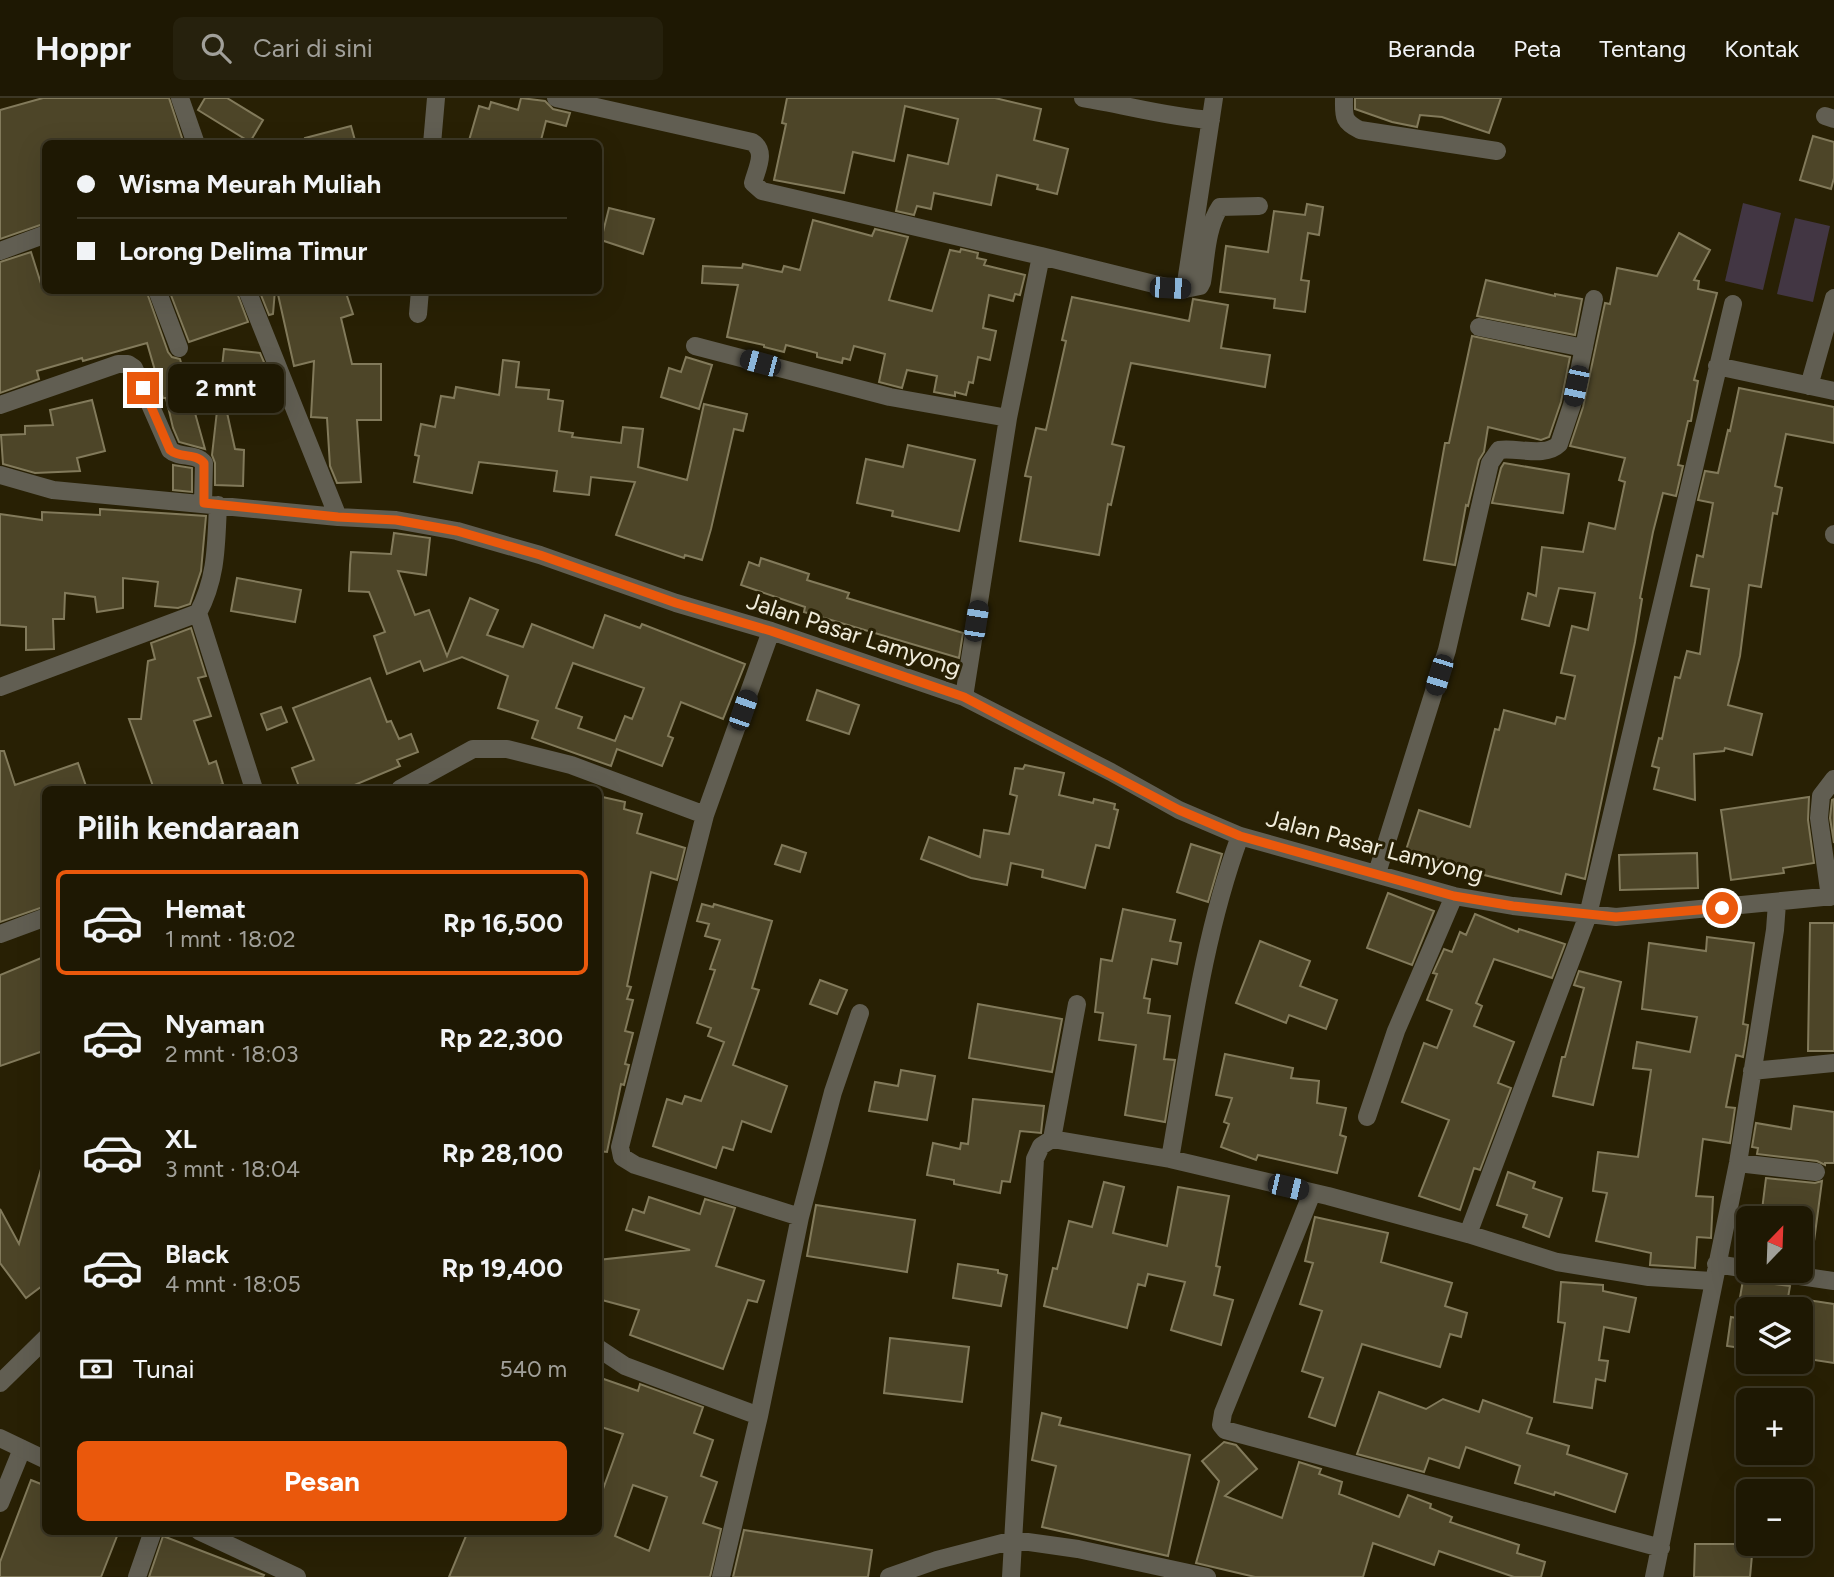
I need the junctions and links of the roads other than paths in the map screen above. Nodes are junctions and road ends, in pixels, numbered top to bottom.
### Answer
1 (180, 98) edge
2 (436, 98) edge
3 (556, 98) edge
4 (1083, 98) edge
5 (1214, 98) edge
6 (1344, 98) edge
7 (1211, 120) junction
8 (196, 140) edge
9 (432, 140) edge
10 (1497, 151) dead end
11 (1259, 206) dead end
12 (39, 236) edge
13 (0, 251) edge
14 (1041, 256) junction
15 (1185, 289) junction
16 (159, 294) edge
17 (249, 294) edge
18 (420, 294) edge
19 (1834, 298) edge
20 (1594, 299) dead end
21 (1733, 304) dead end
22 (418, 314) dead end
23 (1479, 327) dead end
24 (695, 346) dead end
25 (179, 348) dead end
26 (1584, 348) junction
27 (1717, 366) junction
28 (1809, 386) junction
29 (1834, 391) edge
30 (0, 405) edge
31 (1008, 418) junction
32 (0, 475) edge
33 (211, 504) junction
34 (338, 517) junction
35 (198, 613) junction
36 (771, 631) junction
37 (0, 687) edge
38 (964, 697) junction
39 (1834, 779) edge
40 (253, 786) edge
41 (405, 786) edge
42 (705, 815) junction
43 (1240, 836) junction
44 (1377, 873) junction
45 (1454, 896) junction
46 (1832, 897) edge
47 (1777, 903) junction
48 (1588, 915) junction
49 (42, 918) edge
50 (0, 934) edge
51 (1077, 1004) dead end
52 (860, 1013) dead end
53 (1834, 1063) edge
54 (1752, 1071) junction
55 (1367, 1117) dead end
56 (1052, 1139) junction
57 (1170, 1159) junction
58 (1738, 1163) junction
59 (1816, 1172) dead end
60 (1312, 1193) junction
61 (800, 1217) junction
62 (1468, 1234) junction
63 (1736, 1270) edge
64 (1714, 1272) junction
65 (1813, 1278) edge
66 (1834, 1281) edge
67 (42, 1342) edge
68 (602, 1351) edge
69 (0, 1383) edge
70 (759, 1416) junction
71 (0, 1438) edge
72 (22, 1449) junction
73 (42, 1458) edge
74 (0, 1503) edge
75 (152, 1535) edge
76 (208, 1535) edge
77 (1014, 1540) junction
78 (1661, 1548) junction
79 (137, 1577) edge
80 (297, 1577) edge
81 (721, 1577) edge
82 (889, 1577) edge
83 (1011, 1577) edge
84 (1207, 1577) edge
85 (1654, 1577) edge

1 - 8 street
2 - 9 street
3 - 14 street
4 - 7 street
5 - 7 street
6 - 10 street
7 - 15 street
11 - 15 street
12 - 13 street
14 - 15 street
14 - 31 street
16 - 25 street
17 - 34 street
18 - 22 street
19 - 28 street
20 - 26 street
21 - 27 street
23 - 26 street
24 - 31 street
26 - 44 street
27 - 28 street
27 - 48 street
28 - 29 street
30 - 33 street
31 - 38 street
32 - 33 street, Jalan Pasar Lamyong
33 - 34 street, Jalan Pasar Lamyong
33 - 35 street
34 - 36 street, Jalan Pasar Lamyong
35 - 37 street
35 - 40 street
36 - 38 street, Jalan Pasar Lamyong
36 - 42 street
38 - 43 street, Jalan Pasar Lamyong
39 - 46 street
41 - 42 street
42 - 61 street
43 - 44 street, Jalan Pasar Lamyong
43 - 57 street
44 - 45 street, Jalan Pasar Lamyong
45 - 48 street, Jalan Pasar Lamyong
45 - 55 street
46 - 47 street, Jalan Pasar Lamyong
47 - 48 street, Jalan Pasar Lamyong
47 - 54 street
48 - 62 street
49 - 50 street
51 - 56 street
52 - 61 street
53 - 54 street
54 - 58 street
56 - 57 street
56 - 77 street
57 - 60 street
58 - 59 street
58 - 64 street
60 - 62 street
60 - 78 street
61 - 70 street
62 - 64 street
63 - 64 street
64 - 78 street
65 - 66 street
67 - 69 street
68 - 70 street
70 - 81 street
71 - 72 street
72 - 73 street
72 - 74 street
75 - 79 street
76 - 80 street
77 - 82 street
77 - 83 street
77 - 84 street
78 - 85 street

